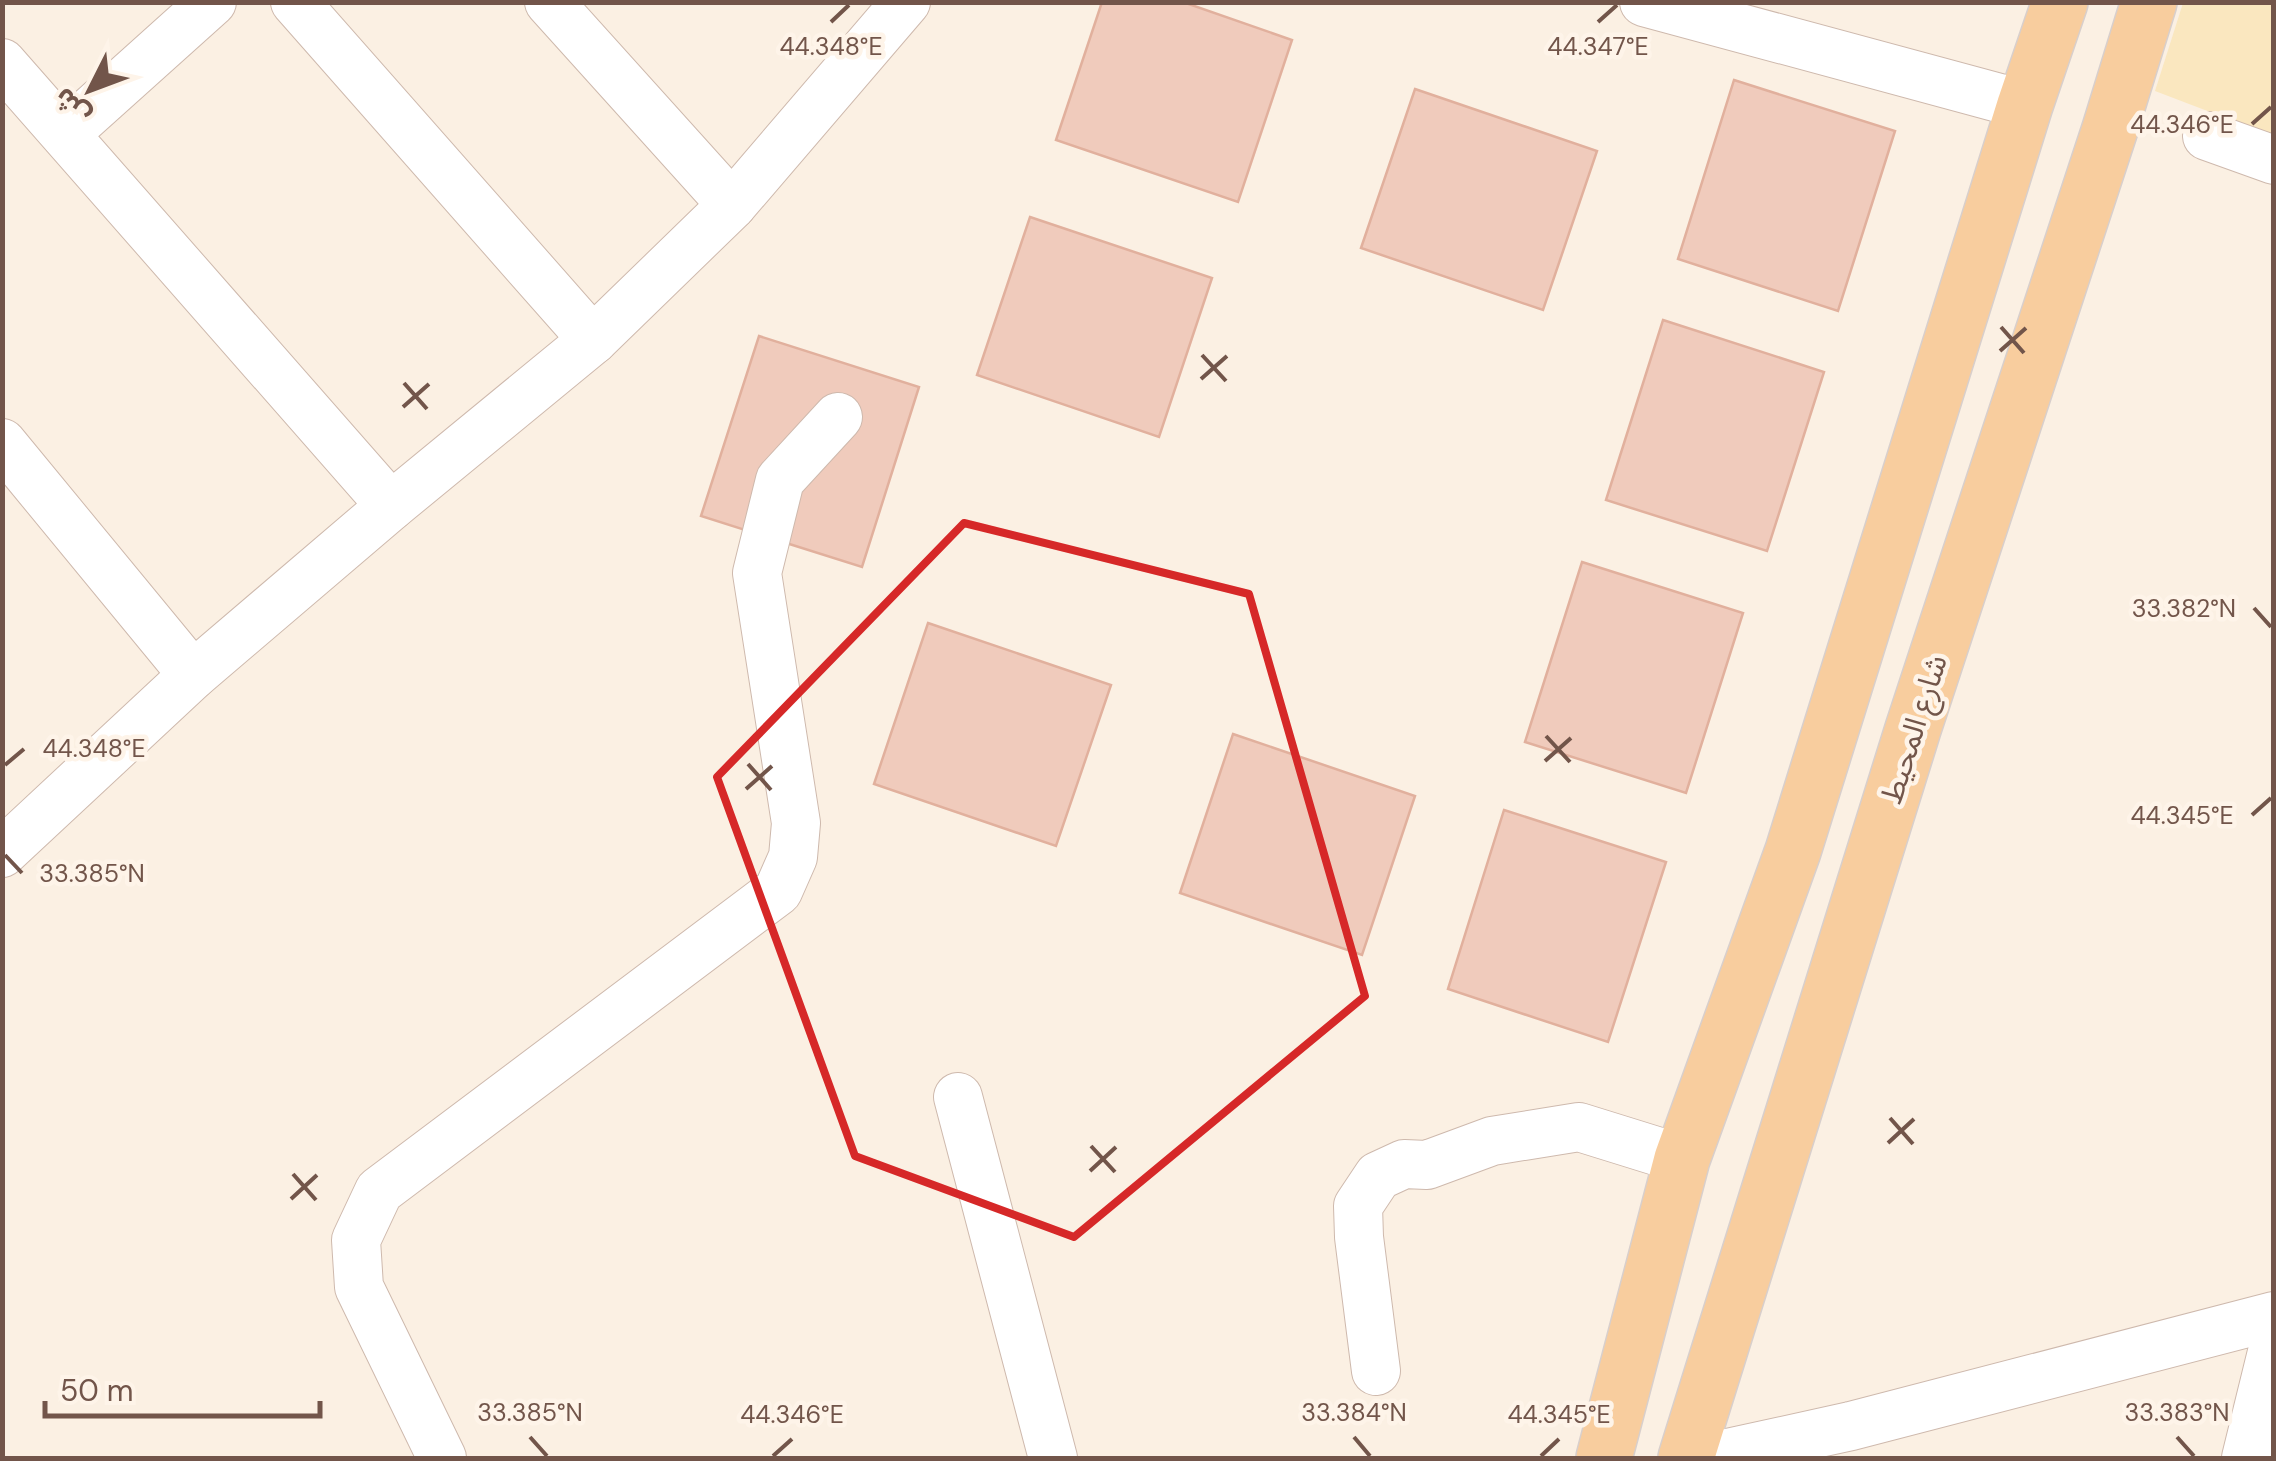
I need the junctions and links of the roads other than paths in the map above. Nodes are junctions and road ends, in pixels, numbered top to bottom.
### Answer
1 (212, 2) edge
2 (295, 2) edge
3 (549, 2) edge
4 (906, 2) edge
5 (1644, 2) edge
6 (2060, 2) edge
7 (2149, 2) edge
8 (1698, 10) edge
9 (2, 63) edge
10 (2025, 106) junction
11 (64, 134) junction
12 (2207, 136) dead end
13 (2274, 160) edge
14 (732, 205) junction
15 (593, 340) junction
16 (838, 418) dead end
17 (2, 444) edge
18 (391, 506) junction
19 (193, 676) junction
20 (4, 849) edge
21 (958, 1097) dead end
22 (1682, 1159) junction
23 (2274, 1316) edge
24 (2274, 1344) edge
25 (1376, 1371) dead end
26 (442, 1458) edge
27 (1053, 1458) edge
28 (1604, 1458) edge
29 (1686, 1458) edge
30 (1705, 1458) edge
31 (2246, 1458) edge

1 - 11 street
2 - 15 street
3 - 14 street
4 - 14 street
5 - 8 street
6 - 10 main road
7 - 29 main road, شارع المحيط
8 - 10 street
9 - 11 street
10 - 22 main road
11 - 18 street
12 - 13 street
14 - 15 street
15 - 18 street
16 - 26 street
17 - 19 street
18 - 19 street
19 - 20 street
21 - 27 street
22 - 25 street
22 - 28 main road
23 - 30 street
24 - 31 street

